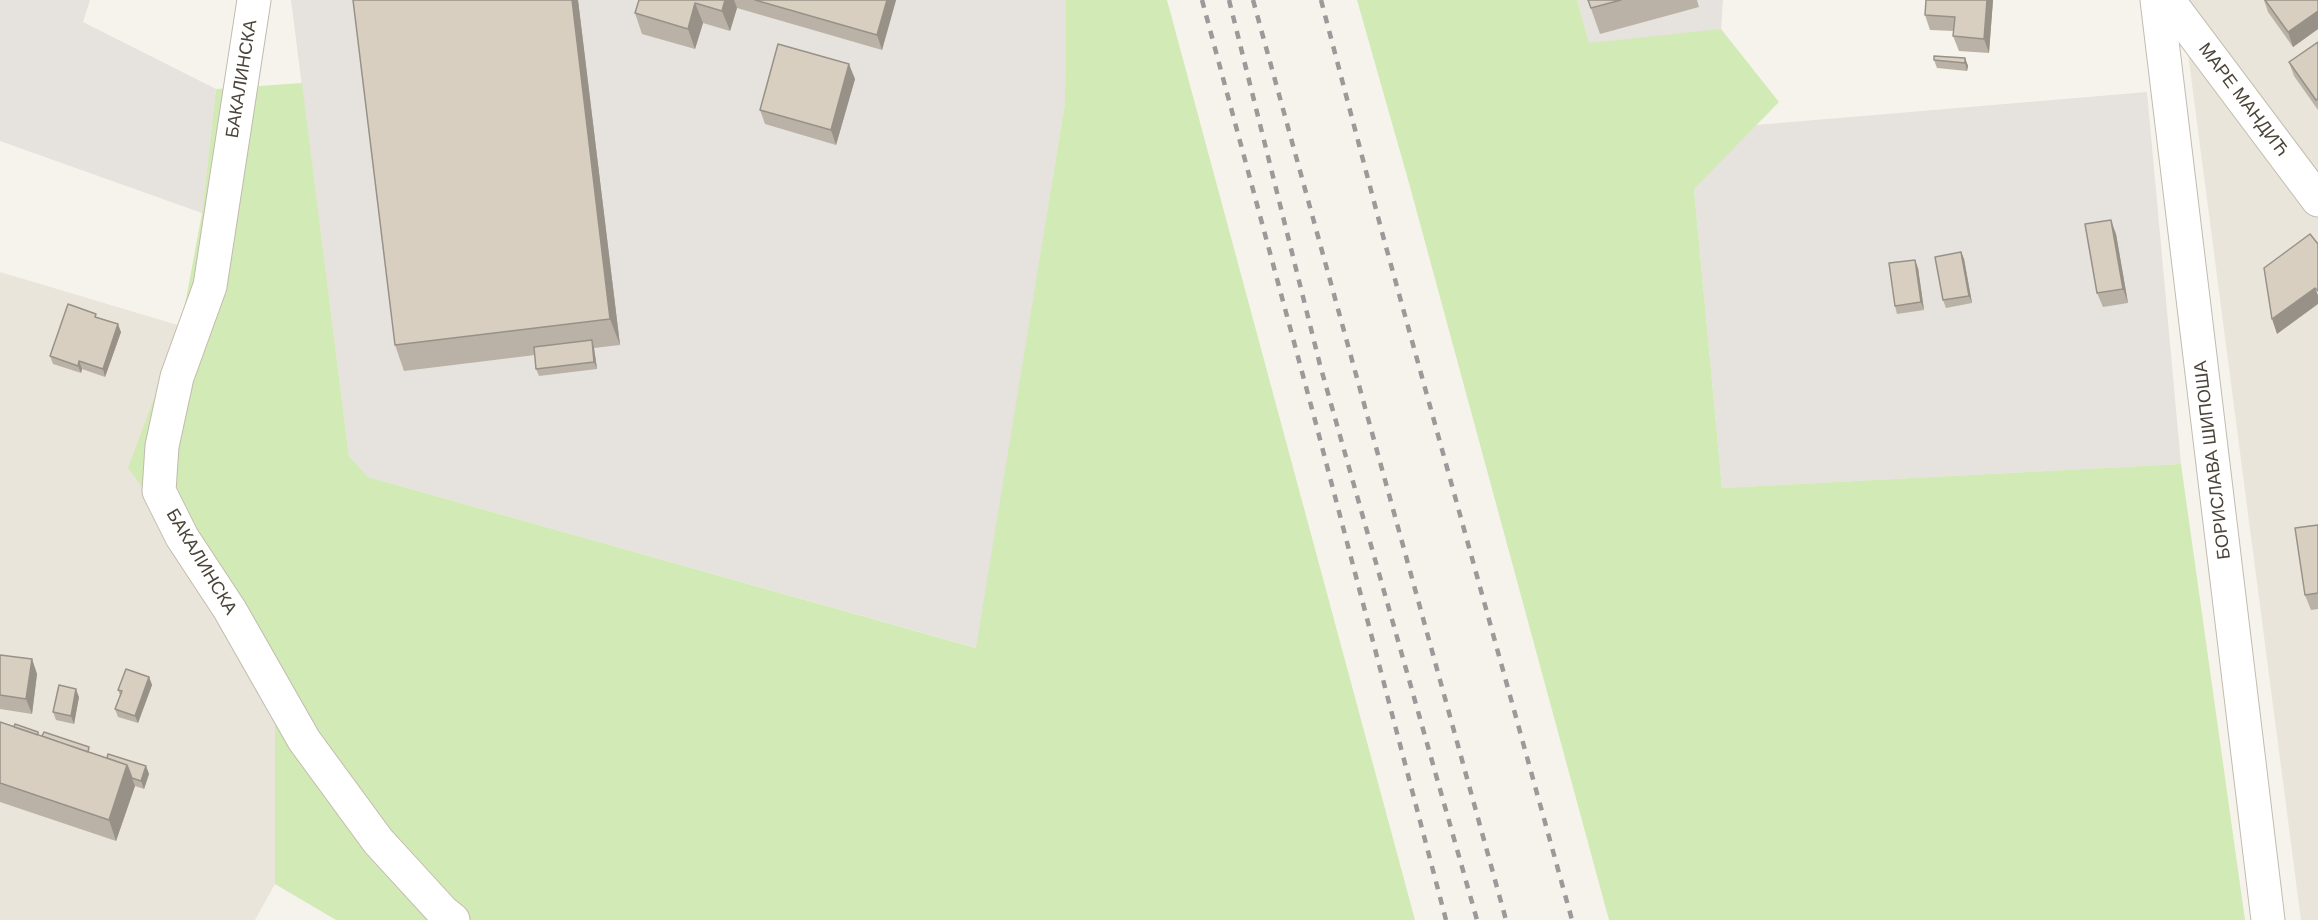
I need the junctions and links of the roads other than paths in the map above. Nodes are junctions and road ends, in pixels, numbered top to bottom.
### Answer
1 (255, 0) edge
2 (2157, 0) edge
3 (2168, 0) edge
4 (2318, 200) edge
5 (453, 920) edge
6 (2268, 920) edge

1 - 5 street, БАКАЛИНСКА
2 - 6 street, БОРИСЛАВА ШИПОША
3 - 4 street, МАРЕ МАНДИЋ

